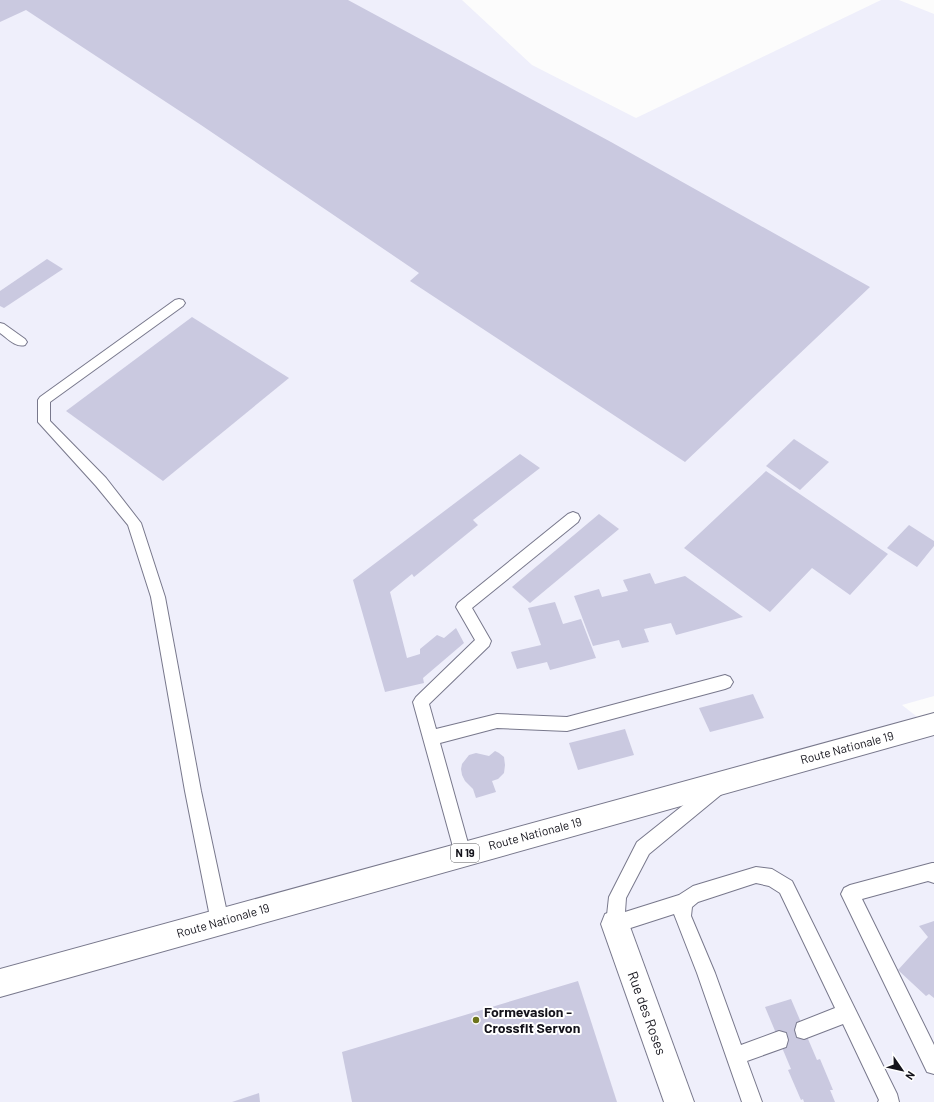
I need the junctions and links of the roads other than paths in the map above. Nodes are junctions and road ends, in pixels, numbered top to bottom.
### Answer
1 (179, 303) dead end
2 (0, 327) edge
3 (20, 342) dead end
4 (573, 518) dead end
5 (726, 682) dead end
6 (933, 724) edge
7 (431, 738) junction
8 (725, 781) junction
9 (463, 854) junction
10 (934, 875) edge
11 (684, 902) junction
12 (220, 922) junction
13 (615, 924) junction
14 (0, 983) edge
15 (847, 1013) junction
16 (804, 1030) dead end
17 (779, 1040) dead end
18 (735, 1056) junction
19 (934, 1065) edge
20 (679, 1102) edge
21 (752, 1102) edge
22 (888, 1102) edge

1 - 12 lane
2 - 3 lane
4 - 7 lane
5 - 7 lane
6 - 8 main road, Route Nationale 19 / N 19
7 - 9 lane
8 - 9 main road, Route Nationale 19 / N 19
8 - 13 lane
9 - 12 main road, Route Nationale 19 / N 19
10 - 19 lane
11 - 13 lane
11 - 15 lane
11 - 18 lane
12 - 14 main road, Route Nationale 19 / N 19
13 - 20 main road, Rue des Roses
15 - 16 lane
15 - 22 lane
17 - 18 lane
18 - 21 lane

